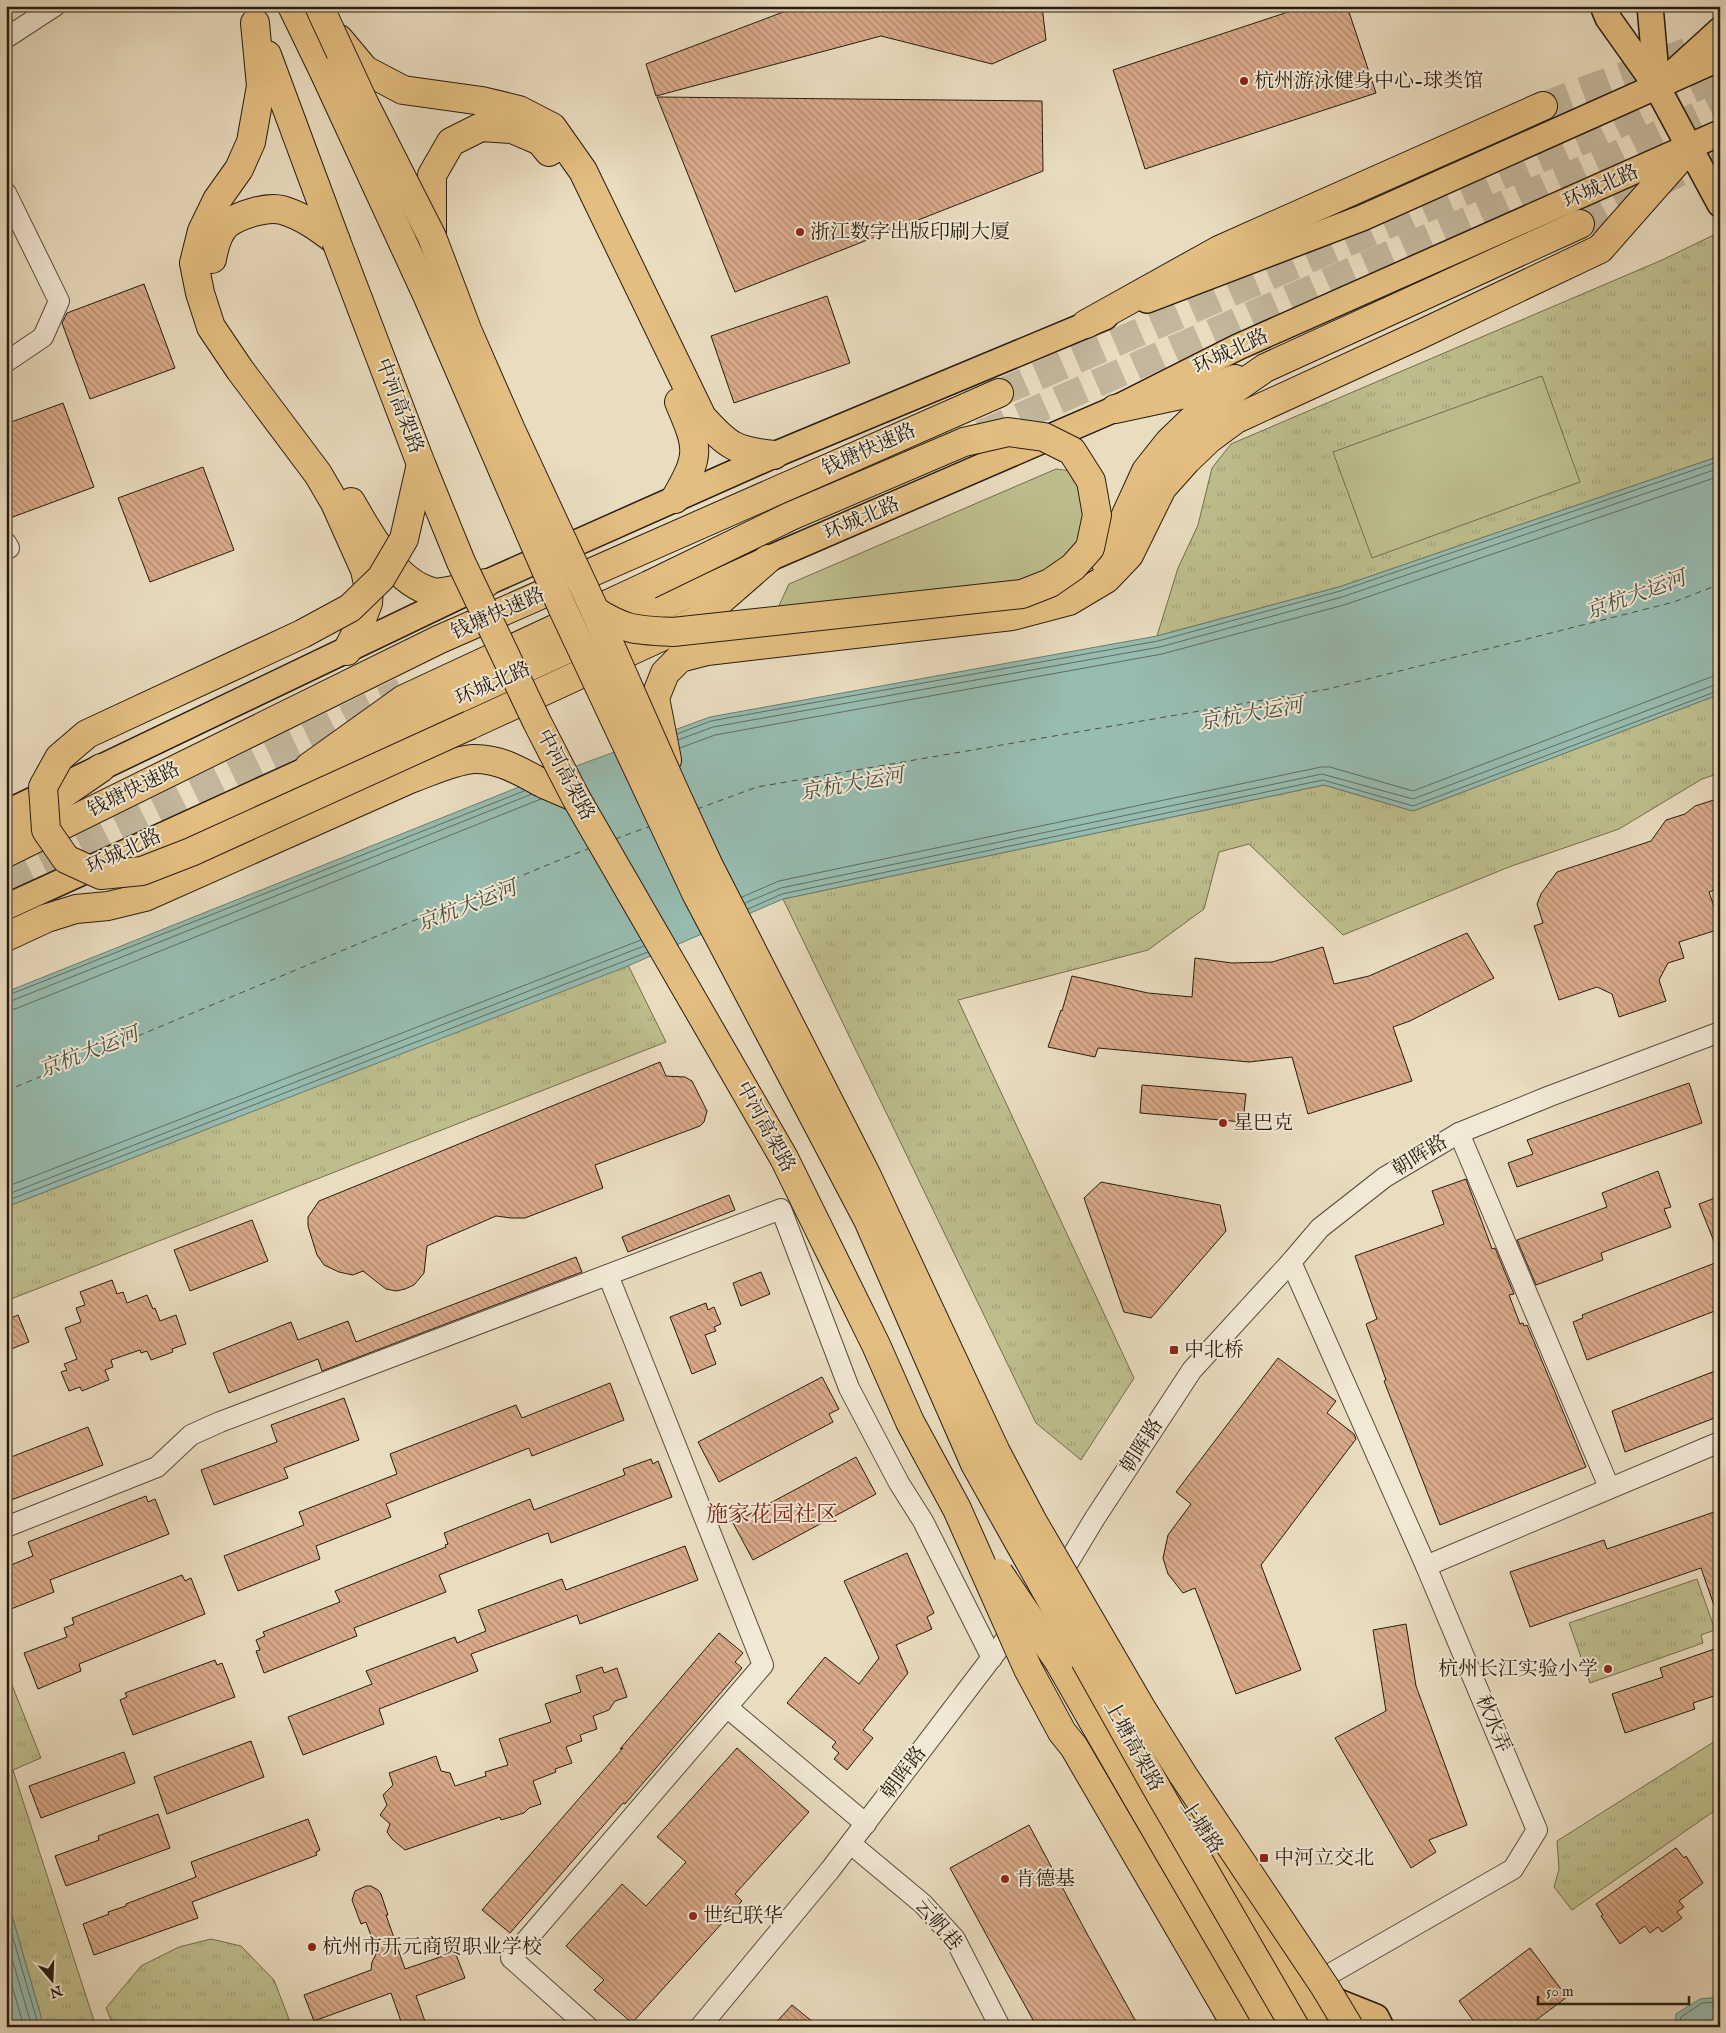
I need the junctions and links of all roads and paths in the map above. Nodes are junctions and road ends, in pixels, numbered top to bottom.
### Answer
1 (55, 6) edge
2 (292, 6) edge
3 (1603, 6) edge
4 (1650, 6) edge
5 (252, 15) edge
6 (325, 18) edge
7 (1720, 30) edge
8 (6, 38) edge
9 (1720, 58) edge
10 (1657, 87) junction
11 (1544, 106) tunnel mouth
12 (1720, 133) edge
13 (1690, 148) junction
14 (576, 174) junction
15 (6, 193) edge
16 (1720, 204) edge
17 (1580, 224) tunnel mouth
18 (432, 237) junction
19 (336, 241) junction
20 (1086, 324) junction
21 (6, 362) edge
22 (1265, 368) junction
23 (999, 393) tunnel mouth
24 (1115, 409) junction
25 (774, 455) junction
26 (421, 464) junction
27 (676, 499) junction
28 (354, 524) junction
29 (768, 559) junction
30 (486, 583) junction
31 (1069, 601) junction
32 (595, 611) junction
33 (347, 651) junction
34 (309, 767) junction
35 (101, 768) junction
36 (673, 788) junction
37 (576, 798) junction
38 (6, 813) edge
39 (6, 833) edge
40 (6, 853) edge
41 (6, 907) edge
42 (6, 938) edge
43 (1720, 1032) edge
44 (1459, 1133) junction
45 (1292, 1262) junction
46 (608, 1275) junction
47 (964, 1382) junction
48 (1720, 1442) edge
49 (975, 1464) junction
50 (1609, 1488) junction
51 (957, 1509) junction
52 (6, 1527) edge
53 (1066, 1566) junction
54 (1426, 1566) junction
55 (1018, 1624) junction
56 (992, 1658) junction
57 (728, 1708) junction
58 (866, 1824) junction
59 (851, 1844) junction
60 (1305, 1988) junction
61 (588, 2027) edge
62 (700, 2027) edge
63 (1000, 2027) edge
64 (1222, 2027) edge
65 (1237, 2027) edge
66 (1269, 2027) edge
67 (1294, 2027) edge
68 (1327, 2027) edge
69 (1349, 2027) edge
70 (1381, 2027) edge

1 - 8 street
2 - 49 highway, bridge
3 - 10 main road
4 - 10 main road
5 - 19 highway, 中河高架路
5 - 28 highway
6 - 14 highway
6 - 18 highway, bridge
7 - 10 main road
9 - 10 main road
10 - 13 main road
10 - 20 main road
11 - 20 highway
12 - 13 main road, 环城北路
13 - 16 main road
13 - 24 main road, 环城北路
13 - 31 highway
14 - 18 highway
14 - 25 highway
14 - 27 highway
15 - 21 street
17 - 22 highway
18 - 32 highway, bridge
19 - 26 highway, 中河高架路, bridge
19 - 28 highway
20 - 25 main road
22 - 24 highway
22 - 31 highway
23 - 40 highway, 钱塘快速路
24 - 29 main road, 环城北路
25 - 27 main road
26 - 29 highway, bridge
26 - 37 highway, 中河高架路, bridge
27 - 30 main road
28 - 30 highway
28 - 33 highway
29 - 34 main road, 环城北路
30 - 33 main road
31 - 36 highway, bridge
32 - 34 highway, bridge
32 - 36 highway, bridge
33 - 35 main road
34 - 41 main road, 环城北路
35 - 38 main road
35 - 39 highway
36 - 47 highway, bridge
37 - 42 highway
37 - 51 highway, 中河高架路, bridge
43 - 44 street, 朝晖路
44 - 45 street, 朝晖路
44 - 50 street
45 - 53 street, 朝晖路
45 - 54 street
46 - 52 street
46 - 56 street
46 - 57 street
47 - 49 highway, bridge
47 - 69 highway, bridge
48 - 50 street
49 - 67 highway, 上塘高架路, bridge
50 - 54 street
51 - 65 highway, bridge
51 - 66 highway, 上塘高架路, bridge
53 - 55 street, 朝晖路
53 - 60 main road, 上塘路
54 - 60 street, 秋水弄
55 - 56 street, 朝晖路
55 - 64 main road
56 - 58 street, 朝晖路
57 - 58 street
57 - 61 street
58 - 59 street, 朝晖路
59 - 62 street, 朝晖路
59 - 63 street, 云帆巷
60 - 68 main road, 上塘路
60 - 70 main road

